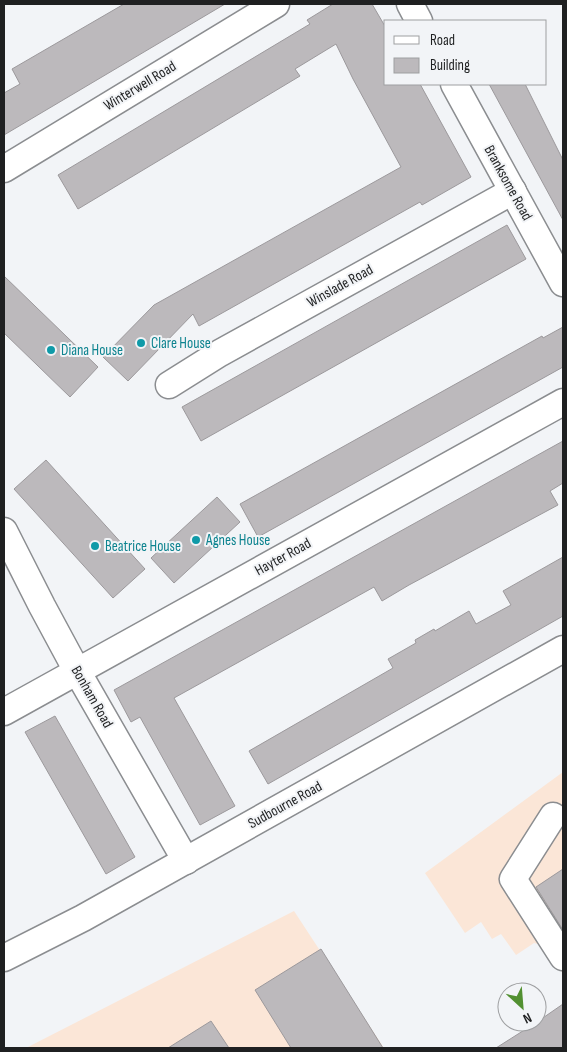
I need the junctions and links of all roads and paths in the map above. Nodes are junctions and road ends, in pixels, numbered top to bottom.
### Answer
1 (276, 4) edge
2 (410, 4) edge
3 (418, 20) edge
4 (455, 85) edge
5 (4, 169) edge
6 (512, 191) junction
7 (563, 283) edge
8 (168, 385) dead end
9 (563, 402) edge
10 (4, 531) edge
11 (563, 649) edge
12 (77, 671) junction
13 (4, 712) edge
14 (553, 816) dead end
15 (186, 861) junction
16 (563, 957) edge
17 (4, 958) edge

1 - 5 street, Winterwell Road
2 - 3 street
4 - 6 street, Branksome Road
6 - 7 street, Branksome Road
6 - 8 street, Winslade Road
9 - 12 street, Hayter Road
10 - 12 street, Bonham Road
11 - 15 street, Sudbourne Road
12 - 13 street, Hayter Road
12 - 15 street, Bonham Road
14 - 16 street
15 - 17 street, Sudbourne Road

